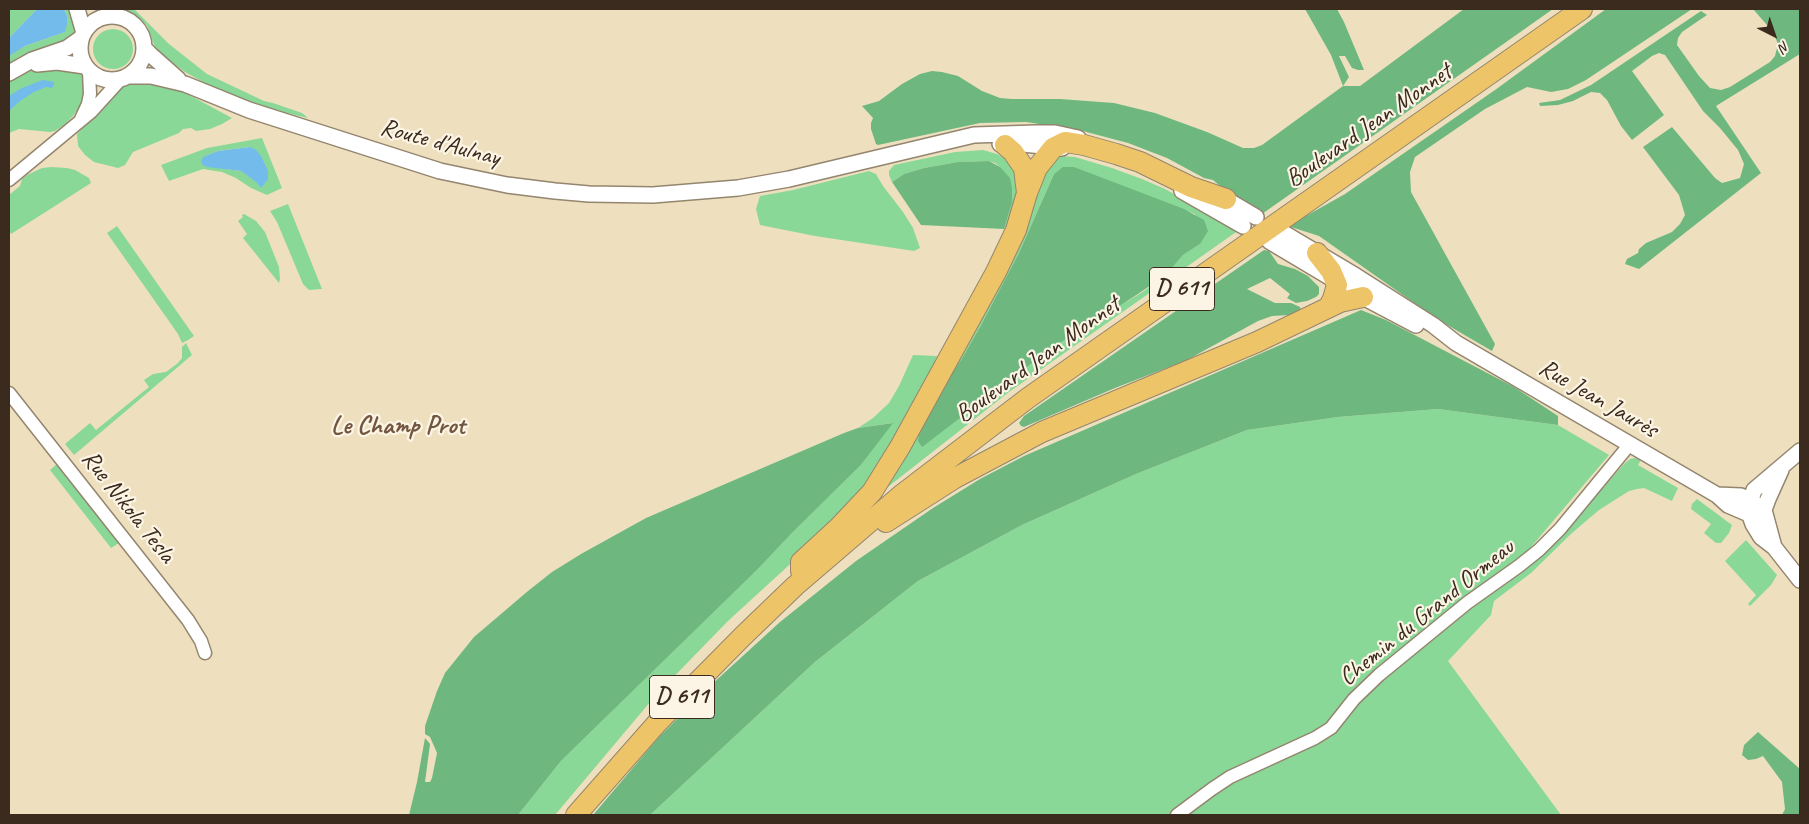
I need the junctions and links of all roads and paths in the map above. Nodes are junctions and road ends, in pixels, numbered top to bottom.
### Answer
1 (77, 9) edge
2 (1568, 9) edge
3 (1582, 9) edge
4 (103, 12) edge
5 (82, 36) junction
6 (144, 48) junction
7 (87, 69) junction
8 (14, 70) edge
9 (125, 77) junction
10 (185, 84) junction
11 (81, 120) junction
12 (951, 141) junction
13 (1005, 145) junction
14 (1053, 148) junction
15 (9, 180) edge
16 (1027, 193) junction
17 (1226, 199) junction
18 (1256, 217) dead end
19 (1243, 226) dead end
20 (1282, 232) dead end
21 (1269, 241) dead end
22 (1317, 253) junction
23 (1336, 280) junction
24 (1363, 297) junction
25 (1328, 308) junction
26 (1456, 343) junction
27 (9, 393) edge
28 (1630, 444) junction
29 (1800, 452) edge
30 (1782, 468) junction
31 (1748, 500) junction
32 (1764, 510) junction
33 (1774, 547) junction
34 (798, 579) junction
35 (1800, 580) edge
36 (205, 653) dead end
37 (565, 815) edge
38 (576, 815) edge
39 (1177, 815) edge

1 - 5 street
2 - 34 main road, Boulevard Jean Monnet / D 611
3 - 34 main road, Boulevard Jean Monnet / D 611
4 - 5 street
4 - 6 street
5 - 7 street
5 - 8 street
6 - 9 street
6 - 10 street, Route d'Aulnay
7 - 8 street
7 - 9 street
7 - 11 street
9 - 10 street, Route d'Aulnay
9 - 11 street
10 - 12 street, Route d'Aulnay
11 - 15 street
12 - 13 street
12 - 17 street, Route d'Aulnay
13 - 14 street
13 - 16 main road
14 - 16 main road
14 - 17 main road
14 - 19 street
16 - 34 main road
17 - 18 street, Route d'Aulnay
20 - 22 street, Rue Jean Jaurès
21 - 23 street, Rue Jean Jaurès
22 - 23 main road
22 - 26 street, Rue Jean Jaurès
23 - 24 street, Rue Jean Jaurès
23 - 25 main road
24 - 25 main road
24 - 26 street, Rue Jean Jaurès
25 - 34 main road
26 - 28 street, Rue Jean Jaurès
27 - 36 street, Rue Nikola Tesla
28 - 31 street, Rue Jean Jaurès
28 - 39 street, Chemin du Grand Ormeau
29 - 30 street
30 - 31 street
30 - 32 street
31 - 32 street, Rue Jean Jaurès
31 - 33 street
32 - 33 street
33 - 35 street
34 - 37 main road, Boulevard Jean Monnet / D 611
34 - 38 main road, Boulevard Jean Monnet / D 611

